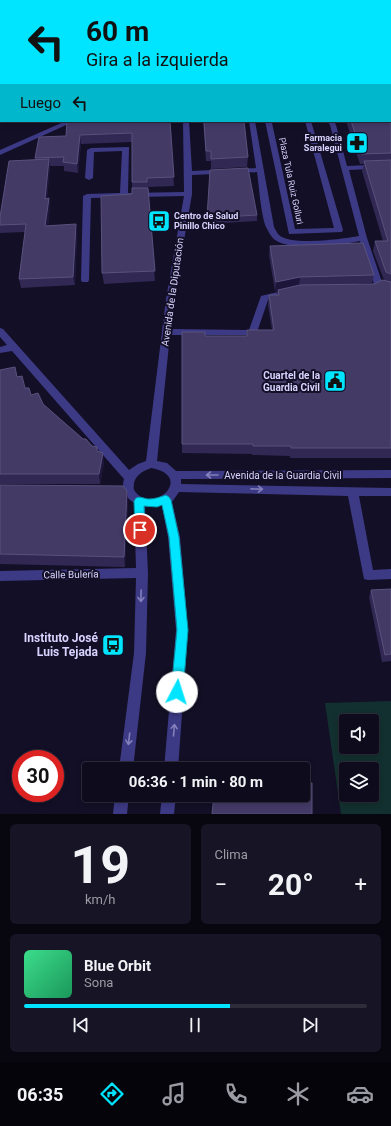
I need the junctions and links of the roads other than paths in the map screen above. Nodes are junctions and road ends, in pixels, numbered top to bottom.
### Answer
1 (70, 122) edge
2 (186, 122) edge
3 (252, 122) edge
4 (268, 122) edge
5 (308, 122) edge
6 (331, 122) edge
7 (0, 153) edge
8 (391, 166) edge
9 (344, 168) junction
10 (260, 170) junction
11 (188, 173) junction
12 (90, 178) dead end
13 (188, 194) junction
14 (124, 195) junction
15 (363, 238) junction
16 (85, 280) dead end
17 (364, 289) edge
18 (292, 291) edge
19 (0, 331) edge
20 (166, 332) junction
21 (14, 347) junction
22 (0, 350) edge
23 (151, 464) junction
24 (391, 474) edge
25 (175, 475) junction
26 (130, 477) junction
27 (176, 488) junction
28 (353, 491) junction
29 (391, 492) edge
30 (166, 500) junction
31 (139, 501) junction
32 (142, 573) junction
33 (391, 574) edge
34 (0, 576) edge
35 (127, 762) edge
36 (172, 762) edge
37 (121, 802) edge
38 (168, 802) edge
39 (120, 814) edge
40 (167, 814) edge

1 - 7 street
2 - 11 street, Avenida de la Diputación
3 - 10 street
4 - 5 street, Plaza Tula Ruiz Golluri
6 - 9 street
8 - 9 street
9 - 15 street
10 - 11 street
10 - 15 street
11 - 13 street, Avenida de la Diputación
12 - 14 street
13 - 14 street
13 - 20 street, Avenida de la Diputación
14 - 16 street
15 - 17 street
18 - 20 street
19 - 21 street
20 - 23 street, Avenida de la Diputación
21 - 22 street
21 - 26 street
23 - 25 street
23 - 26 street
24 -> 25 street, Avenida de la Guardia Civil
25 - 27 street
26 - 31 street
27 -> 28 street
27 - 30 street
28 - 29 street
28 - 33 street
30 - 31 street
36 -> 30 street
31 - 32 street
32 - 34 street, Calle Bulería
32 -> 35 street
37 - 39 street
38 - 40 street

